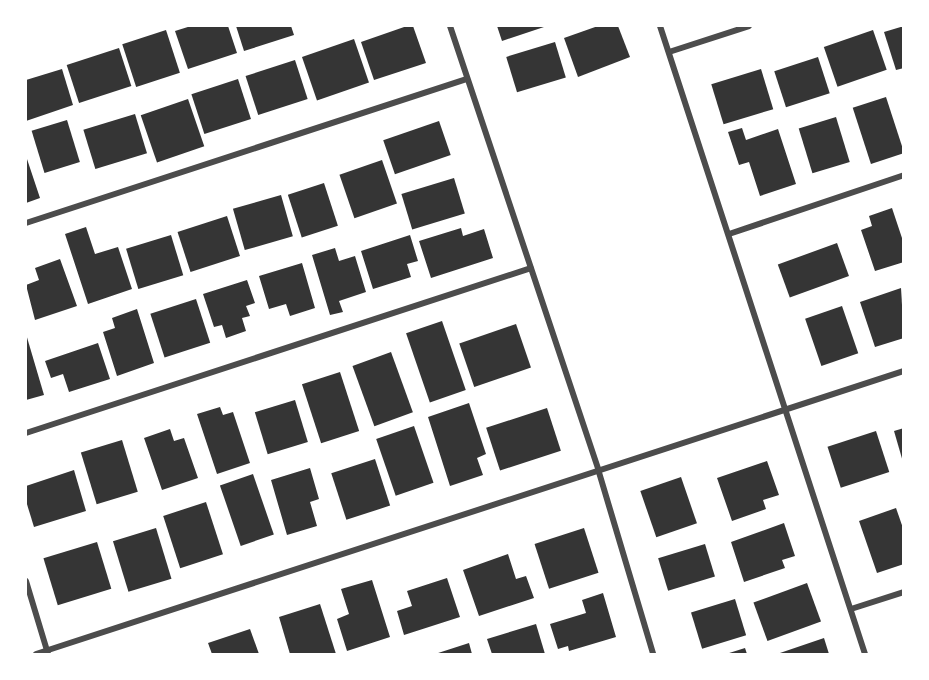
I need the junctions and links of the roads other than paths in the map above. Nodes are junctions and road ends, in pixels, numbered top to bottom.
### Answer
1 (450, 26) edge
2 (660, 26) edge
3 (749, 26) edge
4 (669, 52) junction
5 (467, 79) junction
6 (903, 176) edge
7 (26, 223) edge
8 (729, 234) junction
9 (531, 268) junction
10 (903, 371) edge
11 (787, 410) junction
12 (26, 433) edge
13 (598, 469) junction
14 (26, 581) edge
15 (903, 592) edge
16 (850, 609) junction
17 (47, 653) edge
18 (36, 654) edge
19 (651, 654) edge
20 (865, 654) edge

1 - 5 street
2 - 4 street
3 - 4 street
4 - 8 street
5 - 7 street
5 - 9 street
6 - 8 street
8 - 11 street
9 - 12 street
9 - 13 street
10 - 11 street
11 - 13 street
11 - 16 street
13 - 17 street
13 - 19 street
14 - 17 street
15 - 16 street
16 - 20 street
17 - 18 street

